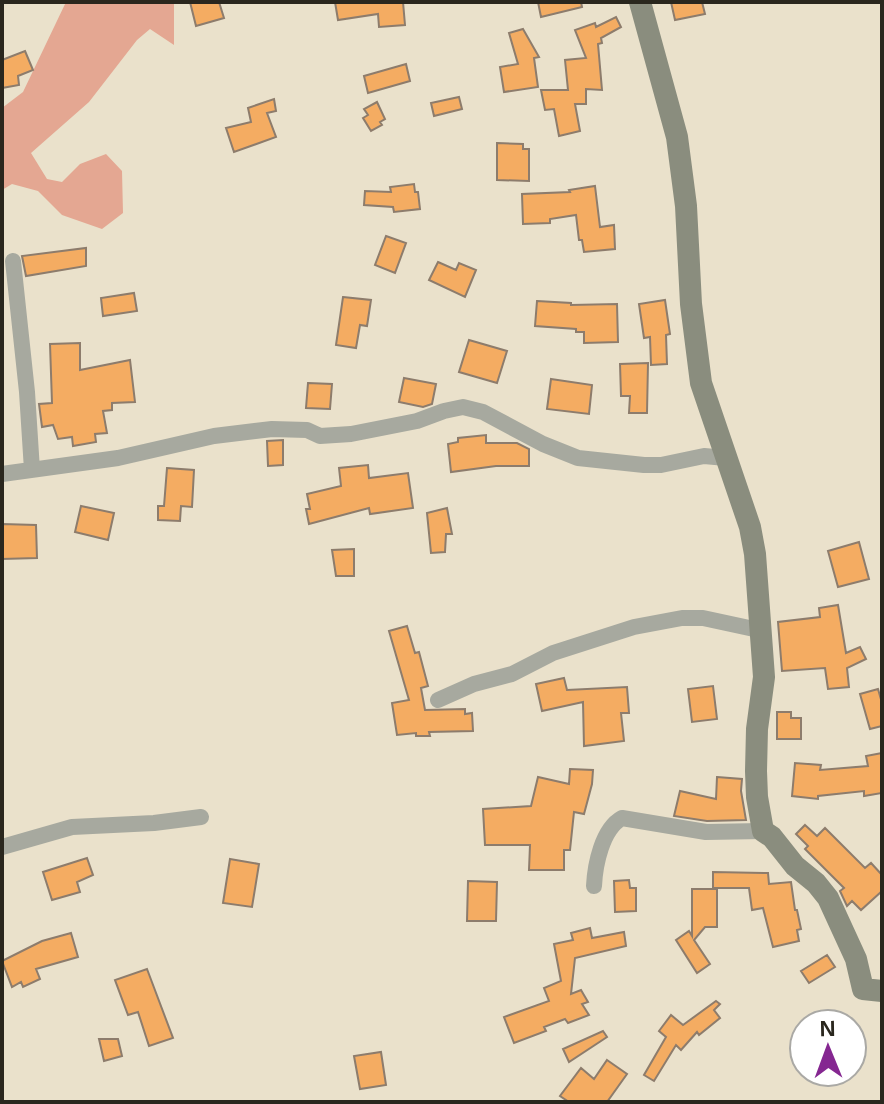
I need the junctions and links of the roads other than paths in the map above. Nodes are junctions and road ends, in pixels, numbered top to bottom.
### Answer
1 (640, 2) edge
2 (13, 261) dead end
3 (726, 458) junction
4 (32, 470) junction
5 (2, 474) edge
6 (762, 634) junction
7 (438, 700) dead end
8 (201, 817) dead end
9 (763, 831) junction
10 (2, 847) edge
11 (594, 886) dead end
12 (882, 991) edge

1 - 3 street
2 - 4 street
3 - 4 street
3 - 6 street
4 - 5 street
6 - 7 street
6 - 9 street
8 - 10 street
9 - 11 street
9 - 12 street

